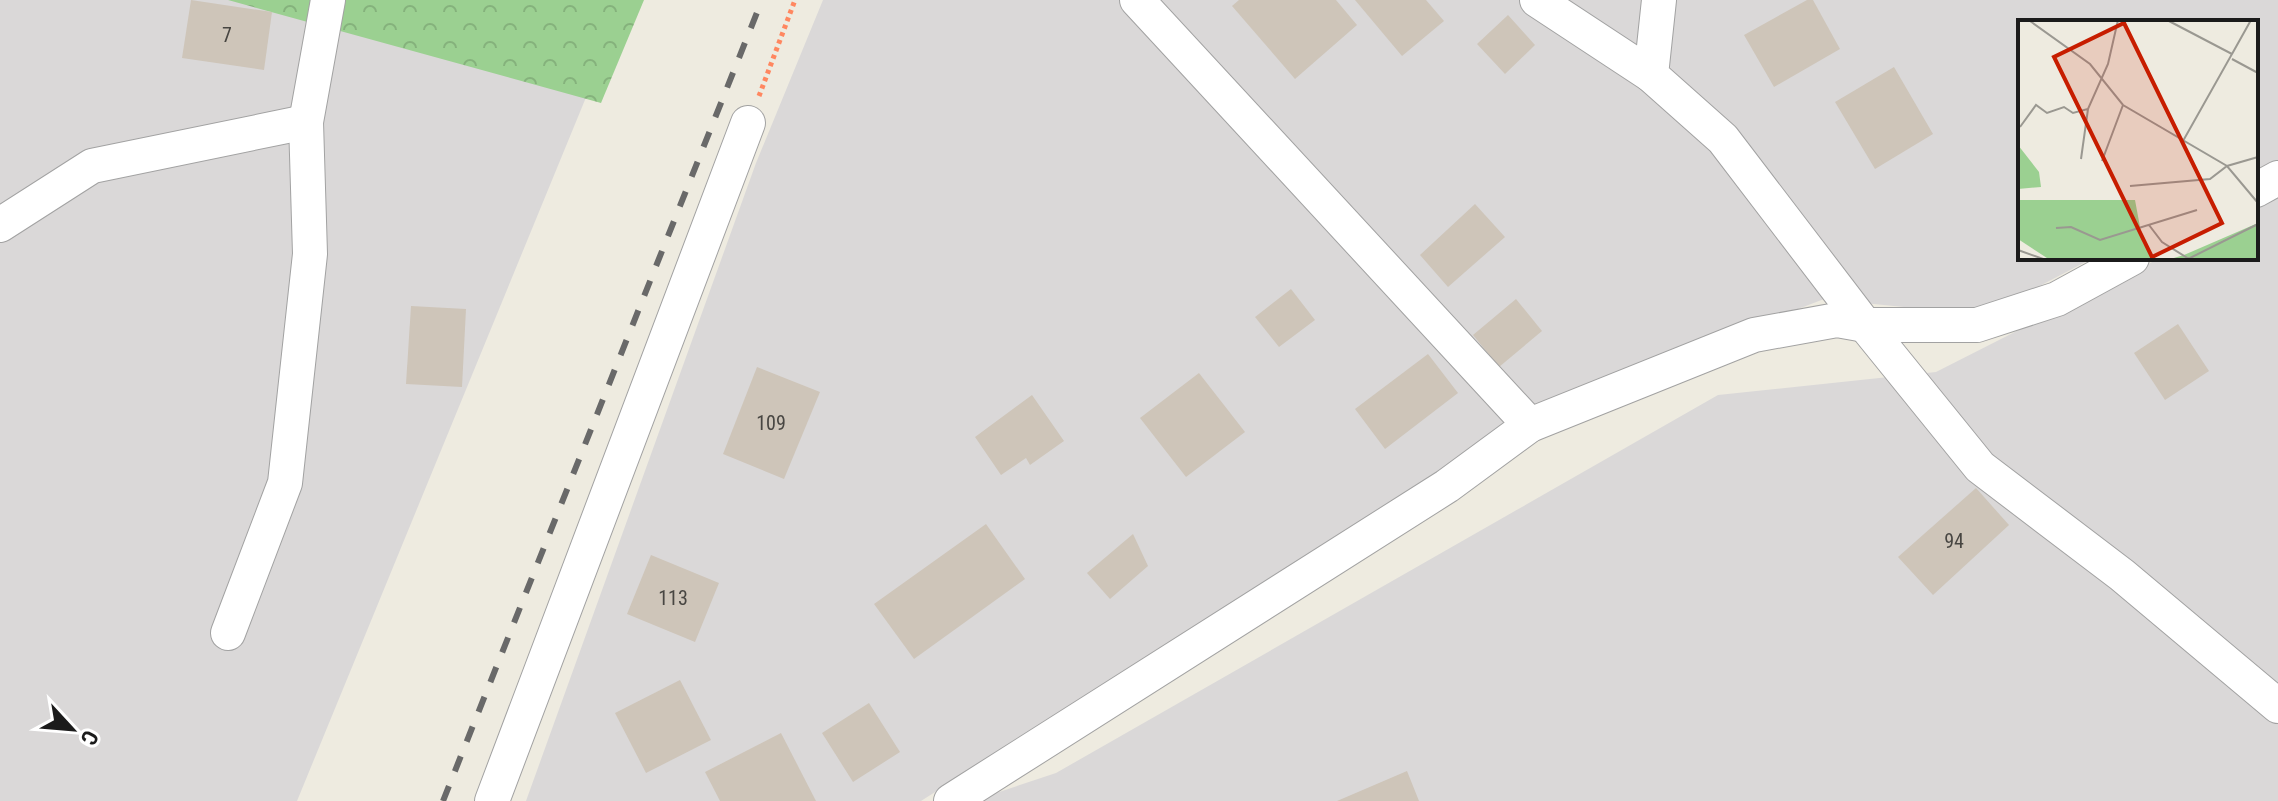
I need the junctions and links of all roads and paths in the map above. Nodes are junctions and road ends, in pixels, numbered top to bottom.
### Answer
1 (328, 0) edge
2 (795, 0) edge
3 (1137, 0) edge
4 (1537, 0) edge
5 (1659, 0) edge
6 (1651, 75) junction
7 (306, 122) junction
8 (748, 123) joint
9 (2278, 178) edge
10 (2258, 189) edge
11 (0, 225) edge
12 (2128, 260) edge
13 (1865, 325) junction
14 (1530, 425) junction
15 (228, 633) dead end
16 (2278, 706) edge
17 (492, 801) edge
18 (951, 801) edge

1 - 7 street
2 - 8 path
3 - 14 street
4 - 6 street
5 - 6 street
6 - 13 street
7 - 11 street
7 - 15 street
8 - 17 street
9 - 10 street
12 - 13 street
13 - 14 street
13 - 16 street
14 - 18 street

